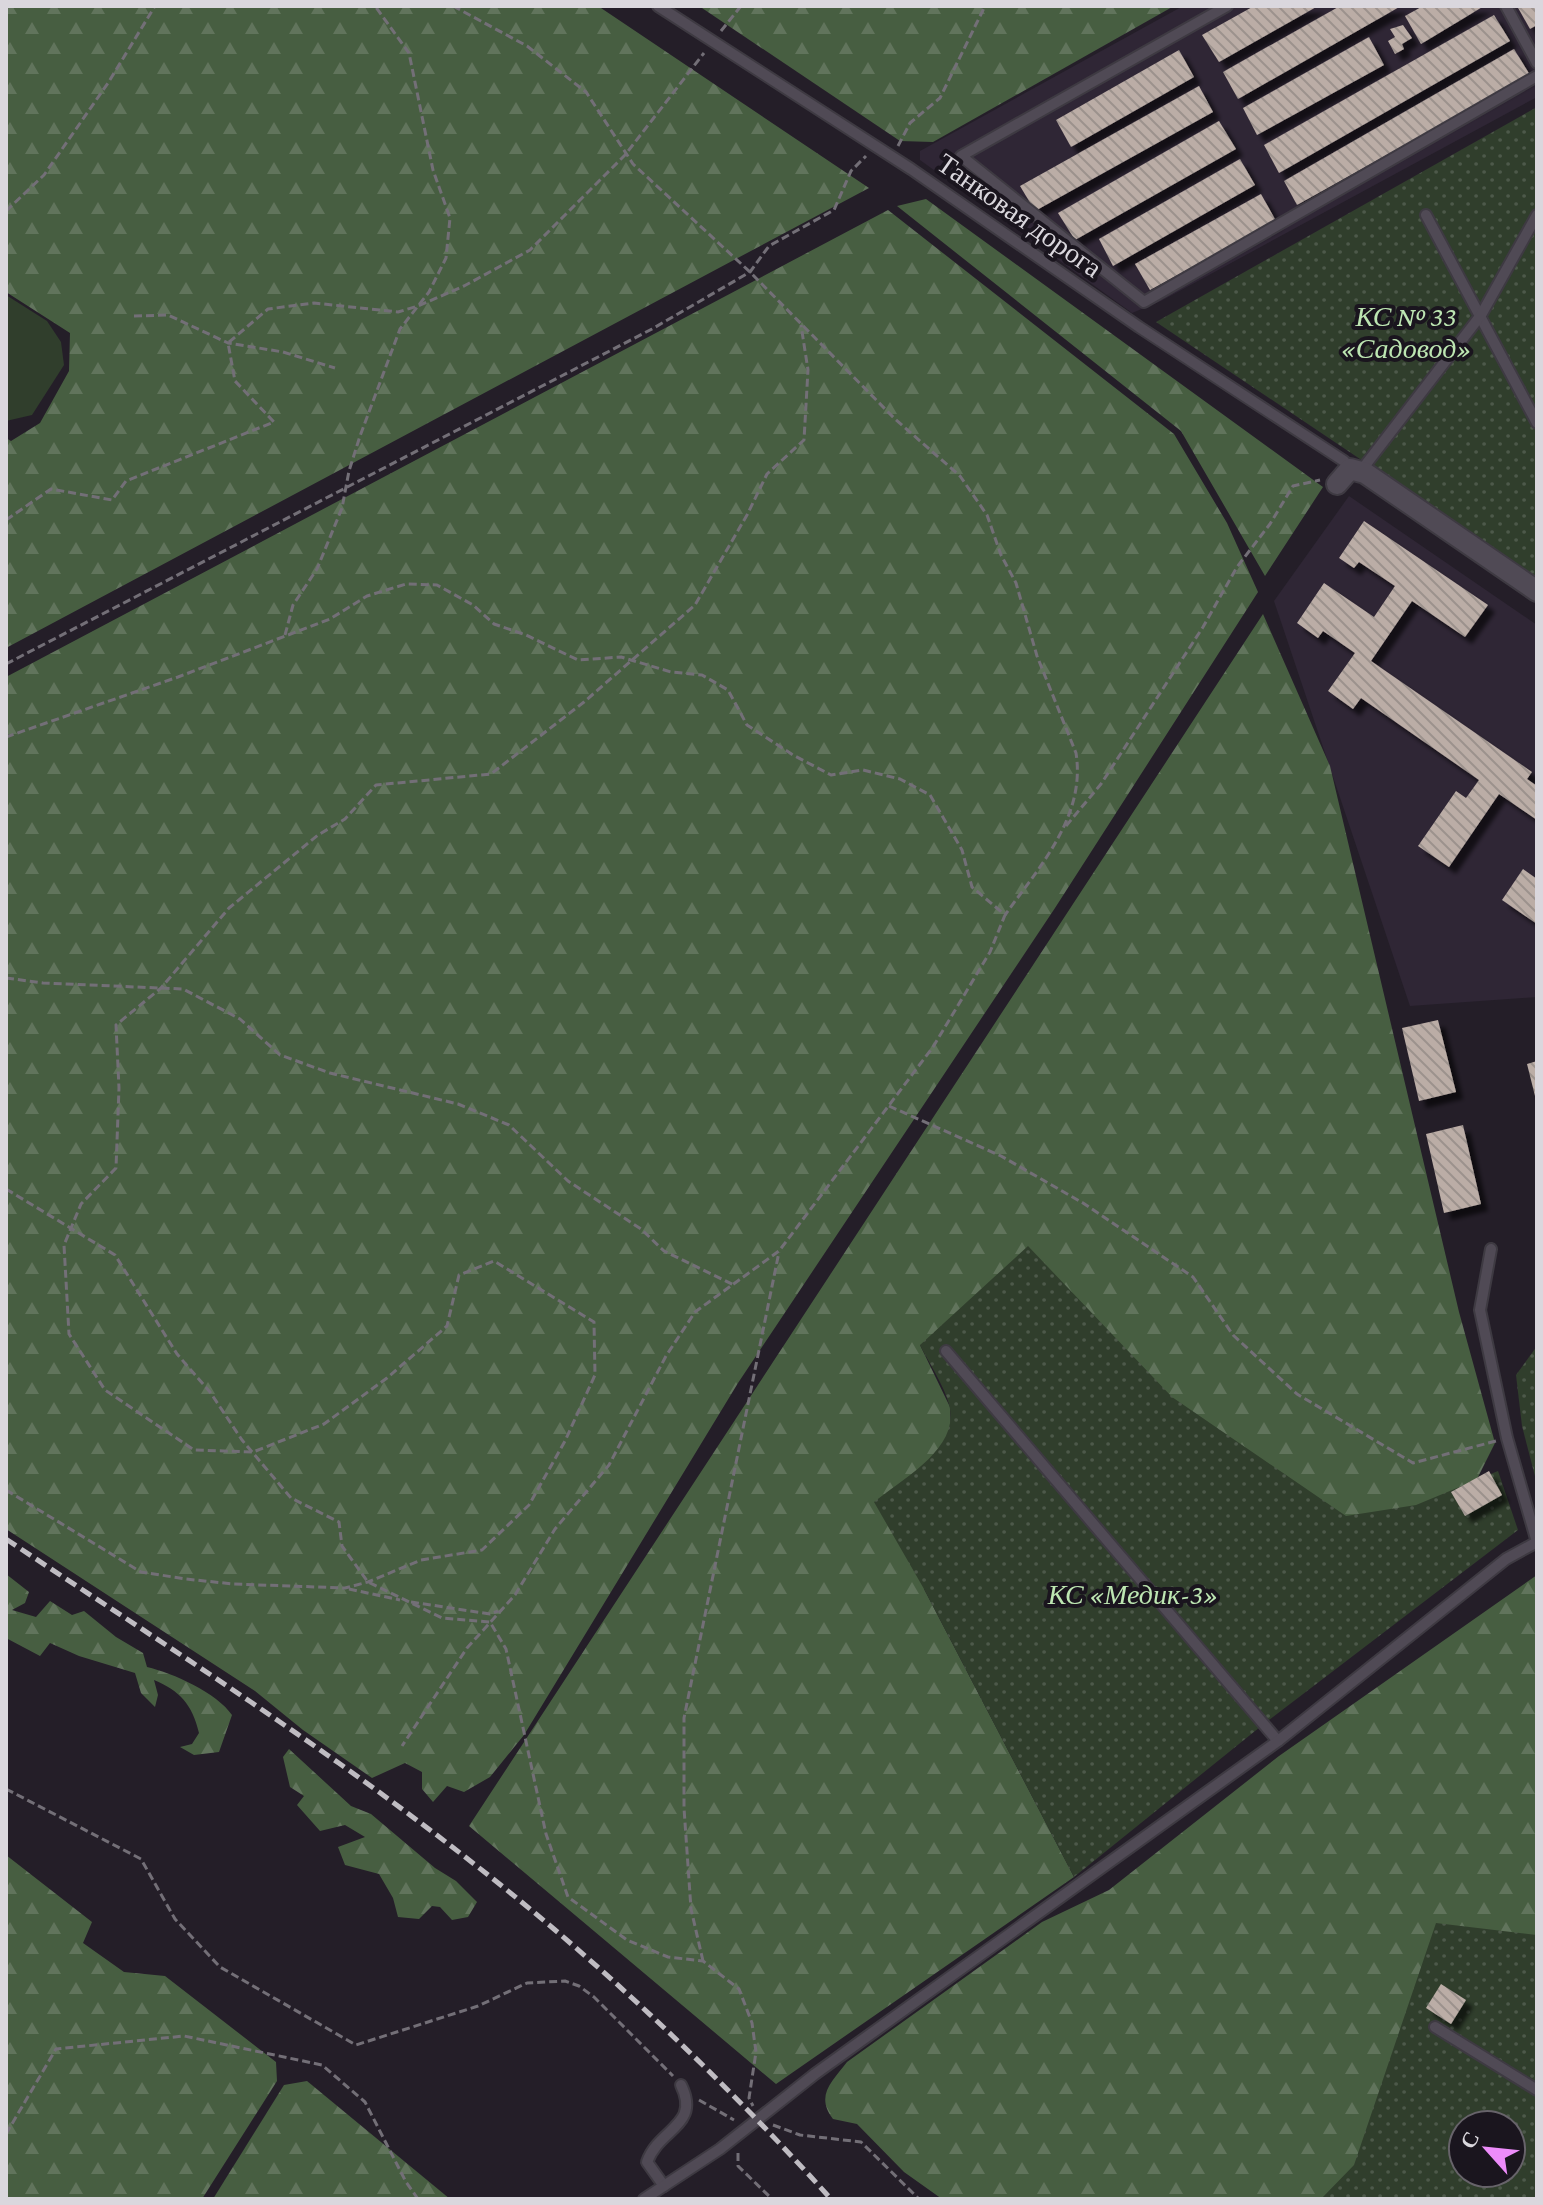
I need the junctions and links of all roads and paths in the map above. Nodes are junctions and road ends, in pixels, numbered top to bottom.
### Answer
1 (155, 6) edge
2 (375, 6) edge
3 (453, 6) edge
4 (658, 6) edge
5 (741, 6) edge
6 (985, 6) edge
7 (1227, 6) edge
8 (1506, 6) edge
9 (712, 41) junction
10 (1537, 63) edge
11 (1537, 76) edge
12 (876, 147) junction
13 (625, 155) junction
14 (6, 211) edge
15 (1426, 215) dead end
16 (1537, 215) edge
17 (750, 272) junction
18 (418, 306) junction
19 (1138, 311) dead end
20 (1481, 315) junction
21 (134, 316) dead end
22 (801, 325) junction
23 (1139, 327) junction
24 (228, 343) junction
25 (335, 368) dead end
26 (1537, 423) edge
27 (1348, 472) junction
28 (345, 490) junction
29 (6, 520) edge
30 (1537, 591) edge
31 (285, 635) junction
32 (635, 661) junction
33 (6, 664) edge
34 (6, 737) edge
35 (1064, 828) junction
36 (1005, 915) junction
37 (6, 978) edge
38 (161, 988) junction
39 (889, 1106) junction
40 (6, 1189) edge
41 (70, 1226) junction
42 (1491, 1249) dead end
43 (779, 1251) junction
44 (734, 1285) junction
45 (946, 1351) dead end
46 (1507, 1438) junction
47 (253, 1452) junction
48 (6, 1490) edge
49 (1537, 1542) edge
50 (368, 1582) junction
51 (345, 1588) junction
52 (405, 1601) junction
53 (504, 1608) junction
54 (490, 1622) junction
55 (1278, 1741) junction
56 (402, 1746) dead end
57 (6, 1789) edge
58 (703, 1961) junction
59 (1435, 2027) dead end
60 (681, 2085) junction
61 (1537, 2090) edge
62 (752, 2123) junction
63 (6, 2134) edge
64 (664, 2186) junction
65 (418, 2199) edge
66 (644, 2199) edge
67 (772, 2199) edge
68 (919, 2199) edge

1 - 14 path
2 - 18 path
3 - 13 path
4 - 9 lane, Танковая дорога
5 - 9 path
6 - 12 path
7 - 11 lane
8 - 10 lane
9 - 12 lane, Танковая дорога
9 - 13 path
12 - 17 path
12 - 23 lane, Танковая дорога
13 - 17 path
13 - 18 path
15 - 20 lane
16 - 20 lane
17 - 22 path
17 - 28 path
18 - 24 path
18 - 28 path
19 - 23 lane
20 - 26 lane
20 - 27 lane
21 - 24 path
22 - 32 path
22 - 35 path
23 - 27 lane, Танковая дорога
24 - 25 path
24 - 29 path
27 - 30 street
27 - 35 path
28 - 31 path
28 - 33 path
31 - 32 path
31 - 34 path
32 - 36 path
32 - 38 path
35 - 36 path
36 - 39 path
37 - 38 path
38 - 41 path
38 - 44 path
39 - 43 path
39 - 46 path
40 - 41 path
41 - 47 path
41 - 47 path
42 - 46 lane
43 - 44 path
43 - 58 path
44 - 53 path
45 - 55 lane
46 - 49 lane
47 - 50 path
47 - 50 path
48 - 51 path
49 - 55 lane
50 - 51 path
50 - 52 path
51 - 52 path
52 - 53 path
52 - 54 path
53 - 54 path
54 - 56 path
54 - 58 path
55 - 62 lane
57 - 60 path
58 - 62 path
59 - 61 lane
60 - 62 path
60 - 64 lane
62 - 64 lane
62 - 67 path
62 - 68 path
63 - 65 path
64 - 66 lane

